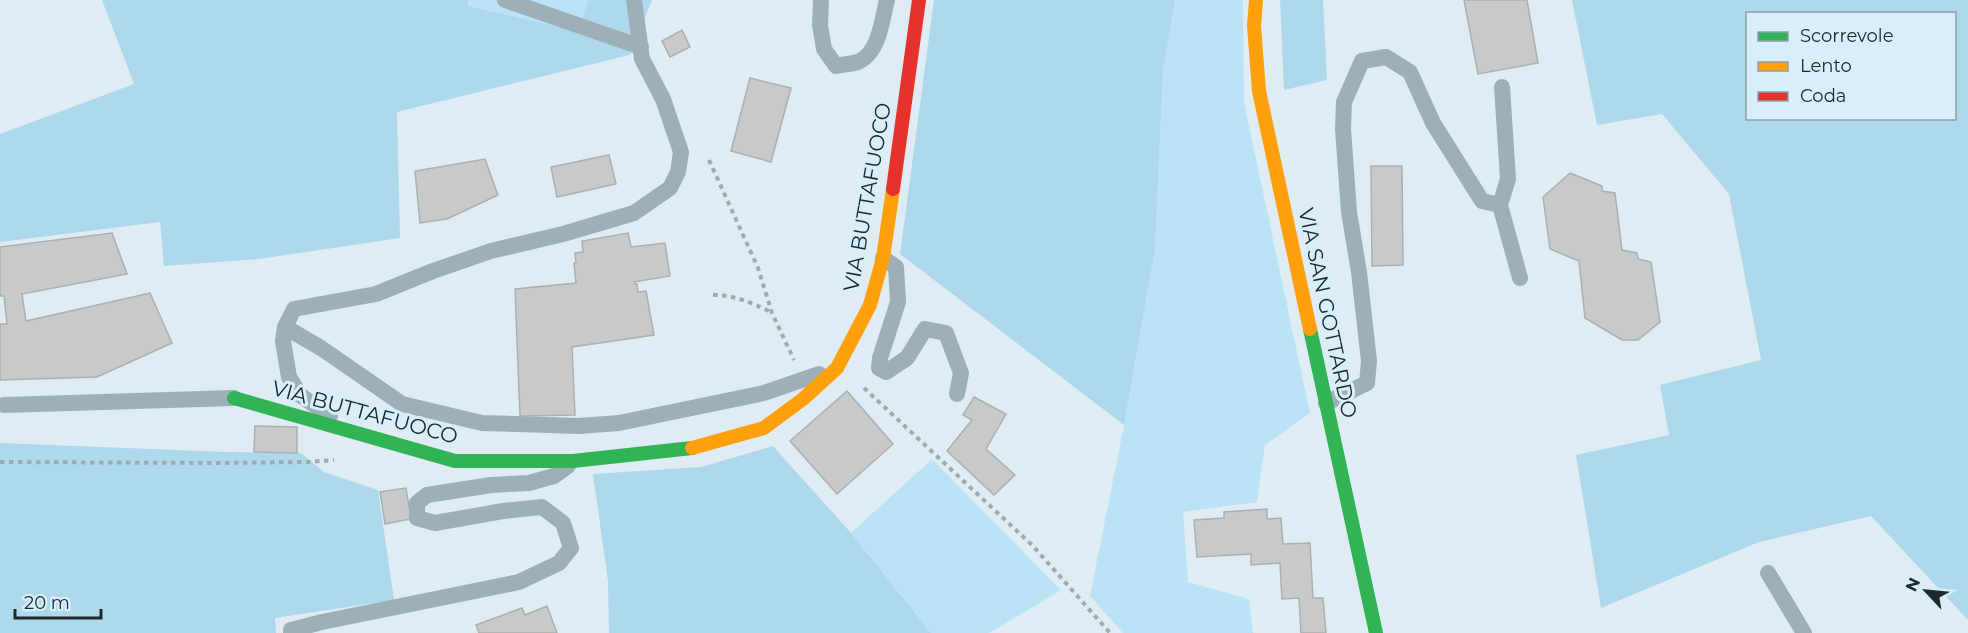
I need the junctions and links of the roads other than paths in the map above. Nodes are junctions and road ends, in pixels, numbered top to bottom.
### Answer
1 (505, 0) edge
2 (634, 0) edge
3 (821, 0) edge
4 (887, 0) edge
5 (919, 0) edge
6 (1256, 0) edge
7 (641, 47) junction
8 (1502, 87) dead end
9 (1500, 205) junction
10 (883, 258) junction
11 (1520, 278) dead end
12 (285, 327) junction
13 (837, 368) junction
14 (957, 394) dead end
15 (234, 398) joint
16 (1326, 403) junction
17 (4, 405) dead end
18 (350, 430) junction
19 (573, 461) junction
20 (1768, 573) dead end
21 (291, 633) edge
22 (1376, 633) edge
23 (1804, 633) edge

1 - 7 lane
2 - 7 lane
3 - 4 lane
5 - 10 street, VIA BUTTAFUOCO
6 - 16 street, VIA SAN GOTTARDO
7 - 12 lane
8 - 9 lane
9 - 11 lane
9 - 16 lane
10 - 13 street, VIA BUTTAFUOCO
10 - 14 lane
12 - 13 lane
12 - 18 lane
13 - 19 street, VIA BUTTAFUOCO
15 - 17 lane
15 - 18 street, VIA BUTTAFUOCO
16 - 22 street, VIA SAN GOTTARDO
18 - 19 street, VIA BUTTAFUOCO
19 - 21 lane
20 - 23 lane

